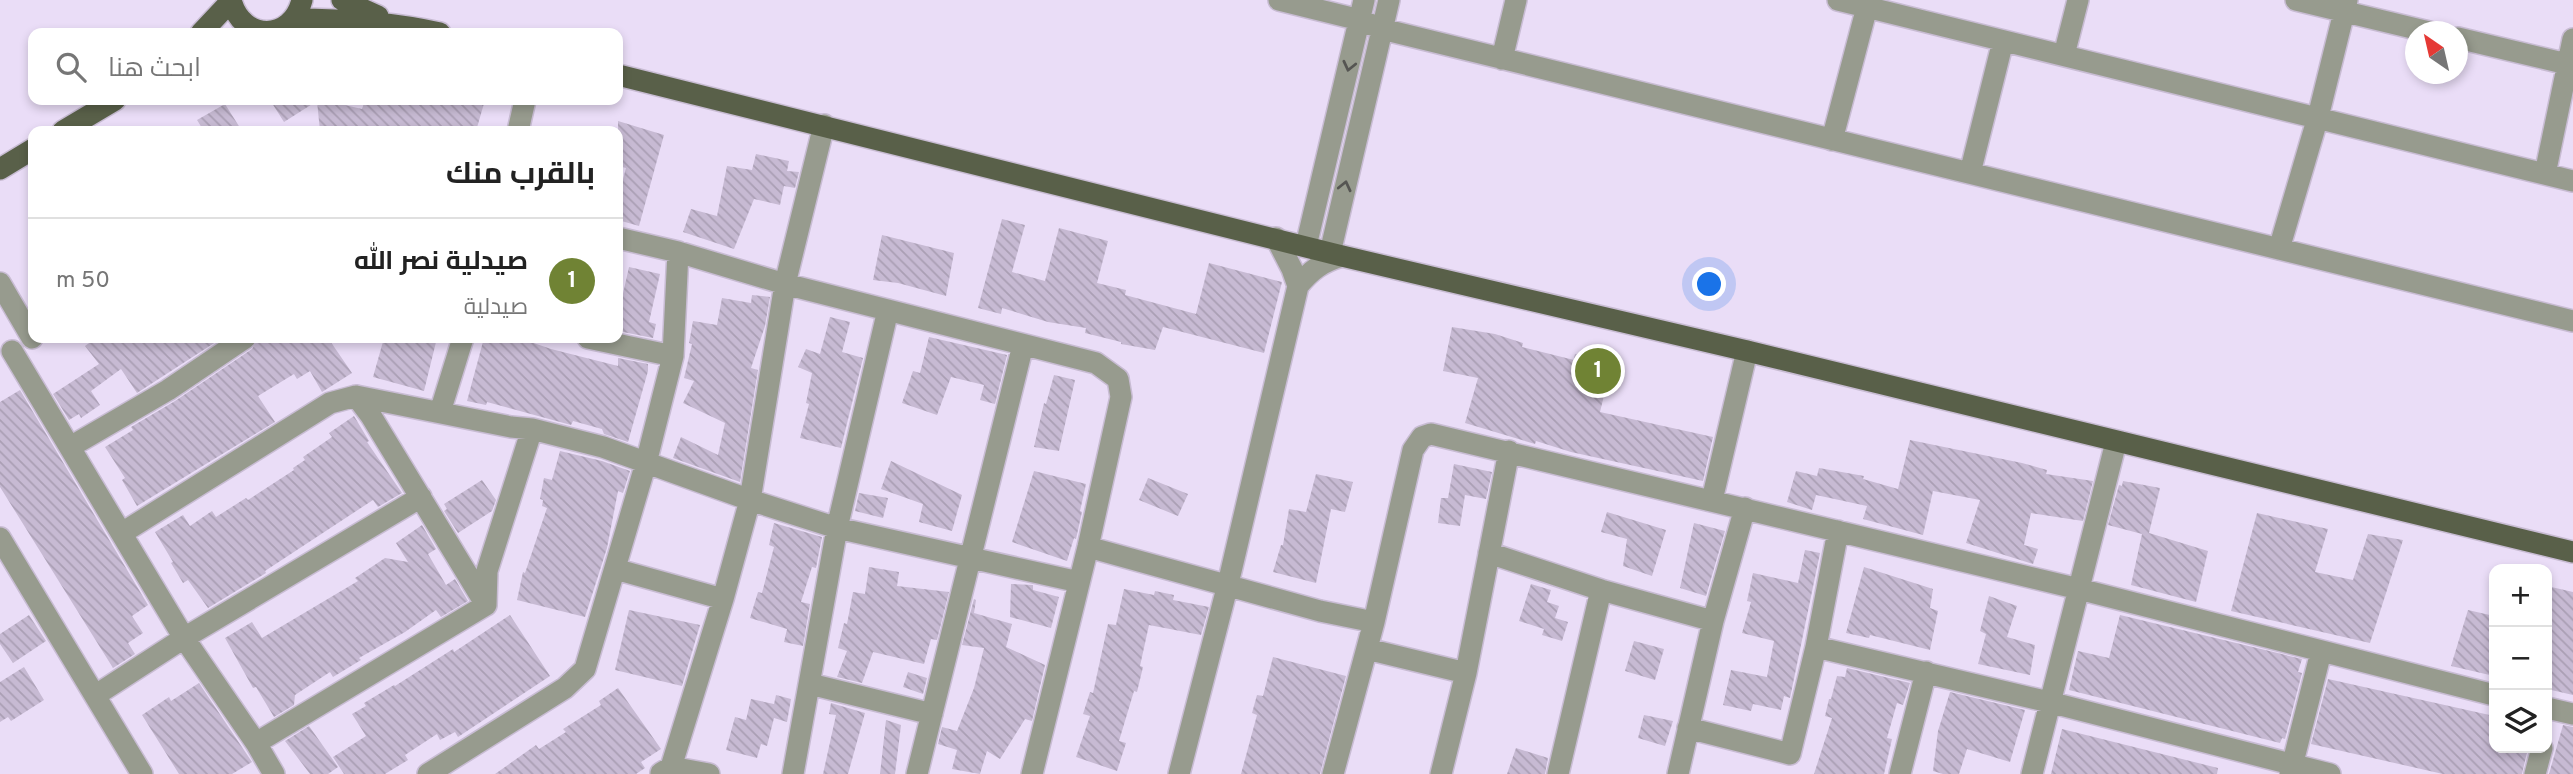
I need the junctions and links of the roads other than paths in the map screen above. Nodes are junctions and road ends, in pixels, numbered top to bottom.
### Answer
1 (342, 0) edge
2 (1279, 0) edge
3 (1389, 0) edge
4 (1516, 0) edge
5 (1838, 0) edge
6 (2078, 0) edge
7 (2296, 0) edge
8 (231, 1) edge
9 (2345, 6) edge
10 (1867, 7) junction
11 (298, 10) edge
12 (1362, 10) edge
13 (396, 24) junction
14 (2405, 25) edge
15 (206, 28) edge
16 (249, 28) edge
17 (279, 28) edge
18 (416, 28) edge
19 (1382, 29) junction
20 (2573, 39) edge
21 (2468, 40) edge
22 (2003, 41) junction
23 (2064, 55) junction
24 (1502, 59) junction
25 (2567, 64) junction
26 (623, 76) edge
27 (107, 105) edge
28 (525, 105) edge
29 (2318, 117) junction
30 (824, 125) junction
31 (71, 126) edge
32 (518, 126) edge
33 (1832, 139) junction
34 (28, 152) edge
35 (0, 169) edge
36 (1970, 173) junction
37 (2545, 174) junction
38 (2573, 181) edge
39 (1276, 237) junction
40 (623, 239) edge
41 (1306, 246) junction
42 (2279, 249) junction
43 (678, 252) junction
44 (1336, 254) junction
45 (0, 283) edge
46 (785, 284) junction
47 (1298, 286) junction
48 (888, 310) junction
49 (2573, 321) edge
50 (28, 329) edge
51 (28, 340) edge
52 (238, 343) edge
53 (461, 343) edge
54 (612, 343) edge
55 (1023, 345) junction
56 (1747, 351) junction
57 (6, 355) edge
58 (673, 356) junction
59 (356, 396) junction
60 (440, 412) junction
61 (532, 429) junction
62 (2116, 442) junction
63 (70, 447) junction
64 (1509, 451) junction
65 (646, 463) junction
66 (421, 497) junction
67 (750, 500) junction
68 (1712, 500) junction
69 (1745, 508) junction
70 (837, 528) junction
71 (1838, 531) junction
72 (122, 533) junction
73 (0, 538) edge
74 (1088, 547) junction
75 (2573, 552) edge
76 (1489, 553) junction
77 (971, 559) junction
78 (615, 569) junction
79 (1079, 582) junction
80 (1228, 584) junction
81 (2079, 589) junction
82 (1601, 590) junction
83 (723, 598) junction
84 (486, 605) junction
85 (1713, 621) junction
86 (1374, 622) junction
87 (184, 638) junction
88 (1816, 647) junction
89 (1367, 649) junction
90 (2321, 652) junction
91 (1926, 672) junction
92 (1466, 673) junction
93 (810, 684) junction
94 (2489, 694) edge
95 (96, 695) junction
96 (2049, 702) junction
97 (932, 714) junction
98 (2573, 714) edge
99 (2552, 716) edge
100 (1688, 728) junction
101 (256, 743) junction
102 (2541, 753) edge
103 (1787, 764) edge
104 (2291, 769) edge
105 (664, 771) edge
106 (142, 774) edge
107 (274, 774) edge
108 (428, 774) edge
109 (709, 774) edge
110 (793, 774) edge
111 (917, 774) edge
112 (1032, 774) edge
113 (1180, 774) edge
114 (1333, 774) edge
115 (1441, 774) edge
116 (1558, 774) edge
117 (1678, 774) edge
118 (1900, 774) edge
119 (2032, 774) edge
120 (2330, 774) edge
121 (2535, 774) edge

1 - 13 main road
2 - 12 street
3 - 19 street
4 - 24 street
5 - 10 street
6 - 23 street
7 - 9 street
8 - 15 main road
8 - 16 main road
9 - 14 street
9 - 29 street
10 - 22 street
10 - 33 street
11 - 13 main road
11 - 17 main road
12 - 19 street
12 -> 41 street
13 - 18 main road
19 - 24 street
44 -> 19 street
20 - 25 street
21 - 25 street
22 - 23 street
22 - 36 street
23 - 29 street
24 - 33 street
25 - 37 street
26 - 30 main road
27 - 31 main road
28 - 32 street
29 - 37 street
29 - 42 street
30 - 39 main road
30 - 46 street
33 - 36 street
34 - 35 main road
36 - 42 street
37 - 38 street
39 - 41 main road
39 - 47 street
40 - 43 street
41 - 44 main road
42 - 49 street
43 - 46 street
43 - 58 street
44 - 47 street
44 - 56 main road
45 - 50 street
46 - 48 street
46 - 67 street
47 - 80 street
48 - 55 street
48 - 70 street
51 - 57 street
52 - 63 street
53 - 60 street
54 - 58 street
55 - 74 street
55 - 77 street
56 - 62 main road
56 - 68 street
57 - 63 street
58 - 65 street
59 - 60 street
59 - 66 street
59 - 72 street
60 - 61 street
61 - 65 street
61 - 84 street
62 - 75 main road
62 - 81 street
63 - 72 street
64 - 68 street
64 - 76 street
64 - 86 street
65 - 67 street
65 - 78 street
66 - 84 street
66 - 87 street
67 - 70 street
67 - 83 street
68 - 69 street
69 - 71 street
69 - 85 street
70 - 77 street
70 - 93 street
71 - 81 street
71 - 88 street
72 - 87 street
73 - 95 street
74 - 79 street
74 - 80 street
76 - 82 street
76 - 92 street
77 - 79 street
77 - 97 street
78 - 83 street
78 - 108 street
79 - 112 street
80 - 86 street
80 - 113 street
81 - 90 street
81 - 96 street
82 - 85 street
82 - 116 street
83 - 105 street
84 - 101 street
85 - 100 street
86 - 89 street
87 - 95 street
87 - 101 street
88 - 91 street
88 - 103 street
89 - 92 street
89 - 114 street
90 - 94 street
90 - 104 street
91 - 96 street
91 - 118 street
92 - 115 street
93 - 97 street
93 - 110 street
95 - 106 street
96 - 104 street
96 - 119 street
97 - 111 street
98 - 99 street
100 - 103 street
100 - 117 street
101 - 107 street
102 - 121 street
104 - 120 street
105 - 109 street

